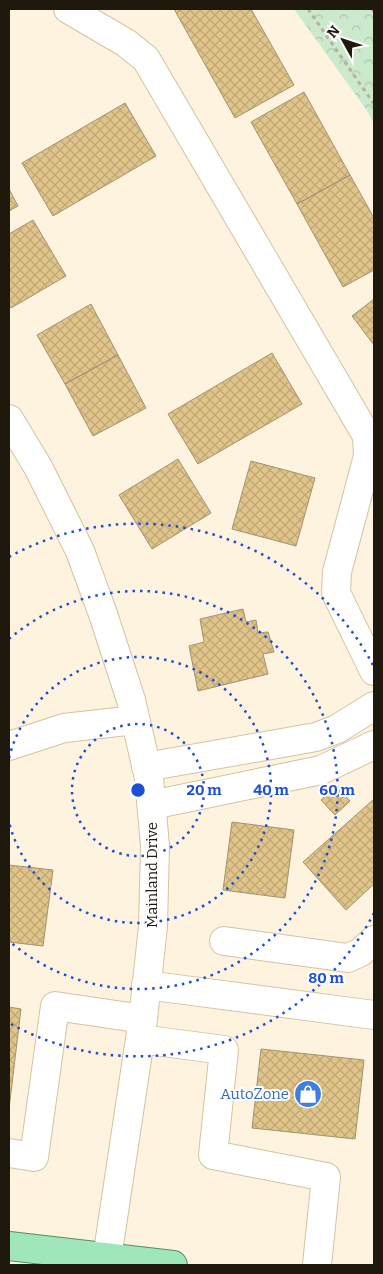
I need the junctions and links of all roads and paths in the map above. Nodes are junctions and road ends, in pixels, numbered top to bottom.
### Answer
1 (68, 9) edge
2 (308, 9) edge
3 (372, 9) edge
4 (374, 12) edge
5 (374, 104) edge
6 (9, 419) edge
7 (374, 670) edge
8 (374, 706) edge
9 (135, 720) junction
10 (374, 745) edge
11 (9, 746) edge
12 (146, 767) junction
13 (152, 805) junction
14 (374, 940) edge
15 (224, 941) dead end
16 (146, 985) junction
17 (374, 1015) edge
18 (141, 1029) junction
19 (9, 1153) edge
20 (9, 1246) edge
21 (106, 1261) edge
22 (173, 1265) edge
23 (316, 1265) edge

1 - 7 street
2 - 5 path
3 - 4 path
6 - 9 street, Mainland Drive
8 - 12 street
9 - 11 street
9 - 12 street, Mainland Drive
10 - 13 street
12 - 13 street, Mainland Drive
13 - 16 street, Mainland Drive
14 - 15 street
16 - 17 street
16 - 18 street, Mainland Drive
18 - 19 street
18 - 21 street, Mainland Drive
18 - 23 street
20 - 21 main road
21 - 22 main road

